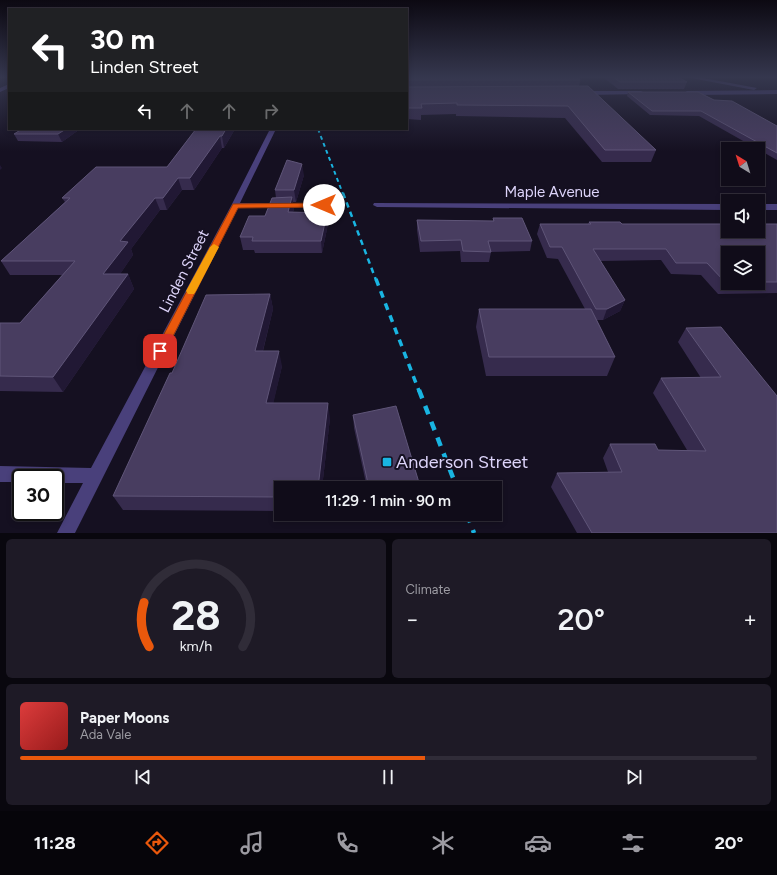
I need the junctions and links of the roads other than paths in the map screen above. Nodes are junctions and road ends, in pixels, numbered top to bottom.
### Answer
1 (273, 130) edge
2 (324, 205) dead end
3 (377, 205) dead end
4 (235, 206) junction
5 (721, 207) edge
6 (765, 207) edge
7 (777, 207) edge
8 (0, 474) edge
9 (95, 476) junction
10 (66, 533) edge

1 - 4 street, Linden Street
2 - 4 street
3 - 5 street, Maple Avenue
4 - 9 street, Linden Street
6 - 7 street
8 - 9 street
9 - 10 street, Linden Street

